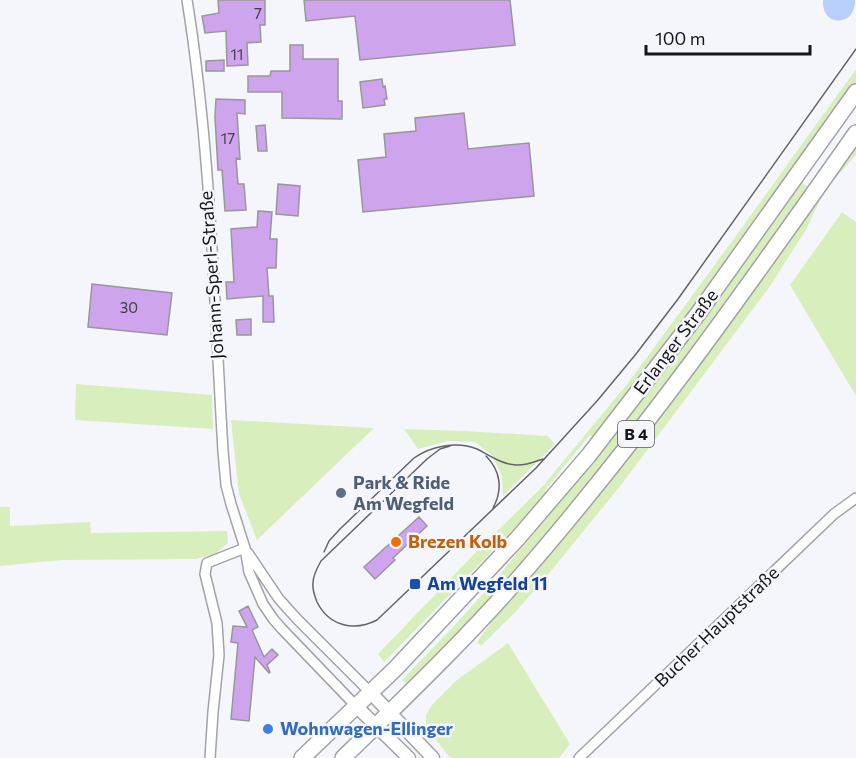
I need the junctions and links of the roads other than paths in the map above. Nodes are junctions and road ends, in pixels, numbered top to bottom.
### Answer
1 (187, 0) edge
2 (856, 92) edge
3 (856, 133) edge
4 (856, 498) edge
5 (245, 548) junction
6 (371, 693) junction
7 (356, 706) junction
8 (390, 713) junction
9 (376, 726) junction
10 (210, 758) edge
11 (302, 758) edge
12 (343, 758) edge
13 (409, 758) edge
14 (433, 758) edge
15 (579, 758) edge

1 - 5 street, Johann-Sperl-Straße
2 - 6 main road, Erlanger Straße / B 4
3 - 8 main road, Erlanger Straße / B 4
4 - 15 street, Bucher Hauptstraße
5 - 6 street, Johann-Sperl-Straße
5 - 7 street, Johann-Sperl-Straße
5 - 10 street
6 - 7 main road, Erlanger Straße / B 4
6 - 8 street, Johann-Sperl-Straße
7 - 9 street
7 - 11 main road, Erlanger Straße / B 4
8 - 9 main road, Erlanger Straße / B 4
8 - 14 street, Johann-Sperl-Straße
9 - 12 main road, Erlanger Straße / B 4
9 - 13 street

